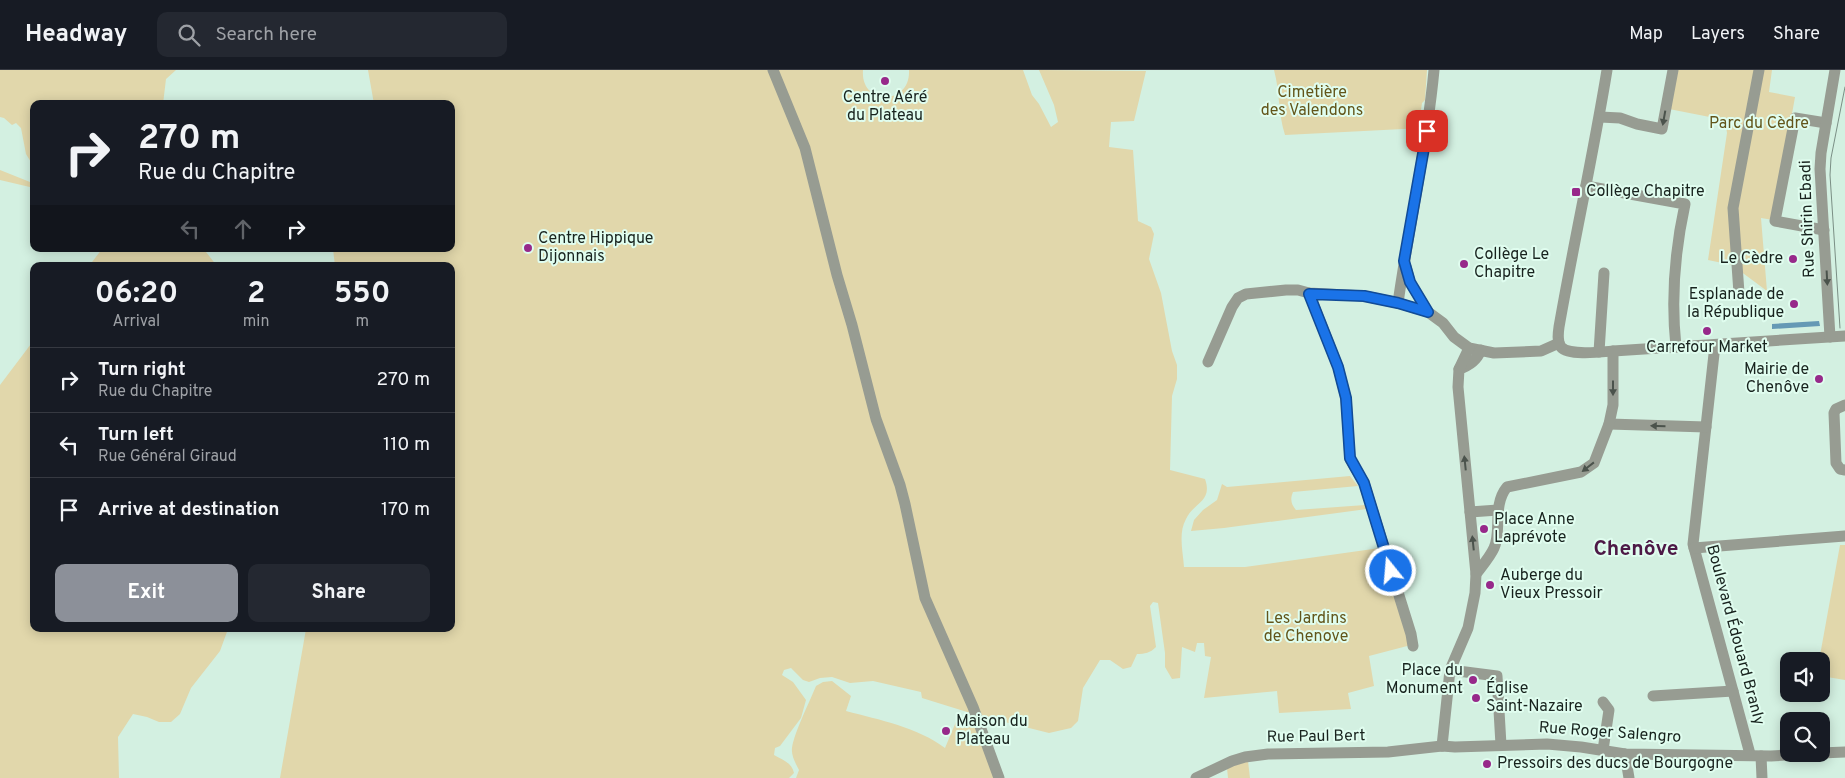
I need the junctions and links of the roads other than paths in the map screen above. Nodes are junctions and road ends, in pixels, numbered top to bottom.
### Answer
1 (773, 70) edge
2 (1434, 70) edge
3 (1607, 70) edge
4 (1673, 70) edge
5 (1759, 70) edge
6 (1835, 70) edge
7 (1600, 116) junction
8 (1826, 124) junction
9 (1586, 186) junction
10 (1824, 230) junction
11 (1404, 261) junction
12 (1604, 273) dead end
13 (1739, 293) dead end
14 (1309, 294) junction
15 (1398, 303) junction
16 (1428, 312) junction
17 (1845, 336) edge
18 (1830, 337) junction
19 (1559, 343) junction
20 (1715, 345) junction
21 (1676, 347) junction
22 (1469, 348) junction
23 (1481, 350) junction
24 (1613, 351) junction
25 (1599, 352) junction
26 (1208, 362) dead end
27 (1460, 369) junction
28 (1845, 405) edge
29 (1609, 424) junction
30 (1706, 427) junction
31 (1845, 470) edge
32 (1498, 510) junction
33 (1470, 512) junction
34 (1845, 536) edge
35 (1694, 548) junction
36 (1476, 574) junction
37 (1413, 646) dead end
38 (1450, 670) junction
39 (1733, 691) junction
40 (1653, 696) dead end
41 (1603, 702) dead end
42 (1501, 745) junction
43 (1442, 746) junction
44 (1603, 750) junction
45 (1845, 752) edge
46 (1830, 753) edge
47 (1625, 754) junction
48 (1756, 755) junction
49 (1780, 755) edge
50 (999, 778) edge
51 (1196, 778) edge
52 (1629, 778) edge
53 (1762, 778) edge

1 - 50 street
2 - 11 street
3 - 7 street
4 -> 7 street
5 - 13 street
6 - 8 street, Rue Shirin Ebadi
7 - 9 street
8 - 10 street, Rue Shirin Ebadi
8 - 10 street
9 - 19 street
9 - 21 street
10 -> 18 street, Rue Shirin Ebadi
11 - 15 street
11 - 16 street
12 - 25 street
14 - 15 street
14 - 26 street
14 - 37 street
15 - 16 street
16 - 22 street
17 - 18 street
18 - 20 street
19 - 23 street
19 - 25 street
20 - 21 street
20 - 30 street, Boulevard Édouard Branly
21 - 24 street
22 - 23 street
22 - 27 street
23 - 27 street
24 - 25 street
24 -> 29 street
33 -> 27 street
28 - 31 street
30 -> 29 street
29 -> 32 street
30 - 35 street, Boulevard Édouard Branly
32 - 33 street
32 - 36 street
36 -> 33 street
34 - 35 street
35 - 39 street, Boulevard Édouard Branly
36 - 38 street
38 - 42 street
38 - 43 street
39 - 40 street
39 - 48 street, Boulevard Édouard Branly
41 - 44 street
42 - 43 street, Rue Roger Salengro
42 - 44 street, Rue Roger Salengro
43 - 51 street, Rue Paul Bert
44 - 47 street, Rue Roger Salengro
45 - 46 street
47 - 48 street, Rue Roger Salengro
47 - 52 street
48 - 49 street, Rue Roger Salengro
48 - 53 street, Boulevard Édouard Branly

